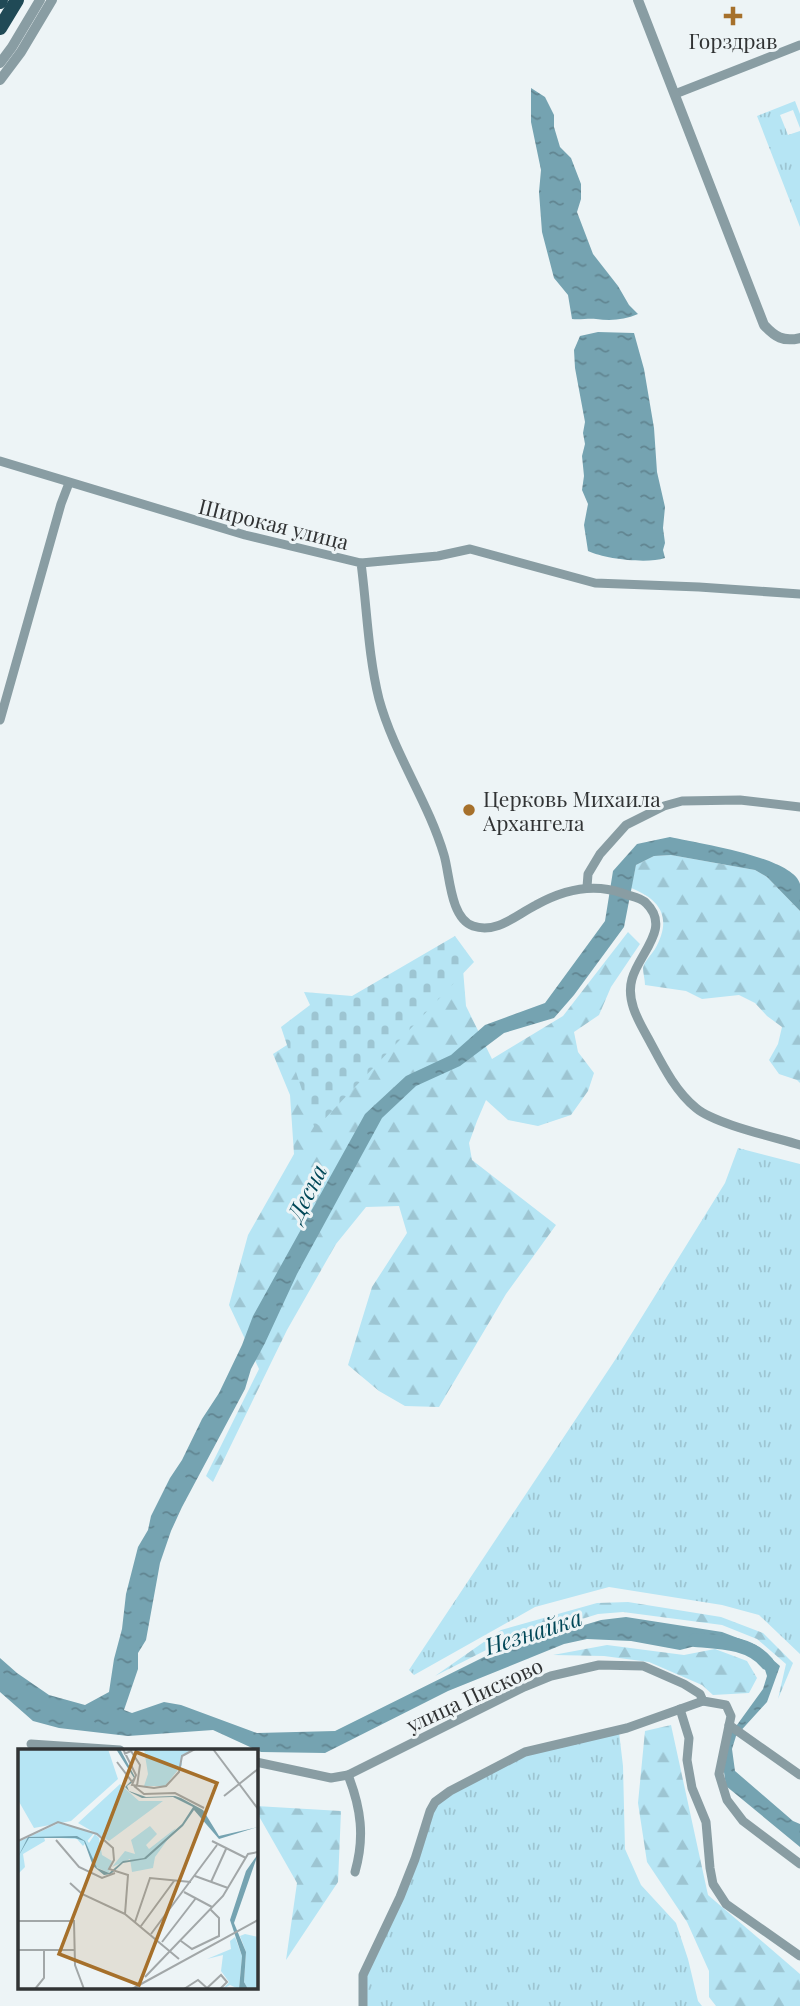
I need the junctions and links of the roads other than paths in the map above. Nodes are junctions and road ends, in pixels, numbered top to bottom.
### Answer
1 (17, 0) edge
2 (40, 0) edge
3 (52, 0) edge
4 (638, 0) edge
5 (0, 28) edge
6 (800, 45) edge
7 (0, 63) edge
8 (0, 80) edge
9 (675, 94) junction
10 (794, 339) edge
11 (0, 461) edge
12 (69, 483) junction
13 (361, 563) junction
14 (800, 594) edge
15 (0, 720) edge
16 (800, 807) edge
17 (587, 887) junction
18 (800, 1145) edge
19 (704, 1701) junction
20 (680, 1709) junction
21 (731, 1727) junction
22 (31, 1744) dead end
23 (95, 1749) edge
24 (257, 1762) edge
25 (348, 1775) junction
26 (800, 1775) edge
27 (800, 1864) edge
28 (355, 1872) dead end
29 (800, 1956) edge
30 (363, 2006) edge

1 - 5 highway
2 - 7 street
3 - 8 street
4 - 9 street
6 - 9 street
9 - 10 street
11 - 12 street, Широкая улица
12 - 13 street, Широкая улица
12 - 15 street
13 - 14 street
13 - 17 street, Широкая улица
16 - 17 street
17 - 18 street
19 - 20 street
19 - 21 street, улица Писково
19 - 25 street, улица Писково
20 - 29 street
20 - 30 street
21 - 26 street
21 - 27 street
22 - 23 street
24 - 25 street, улица Писково
25 - 28 street

